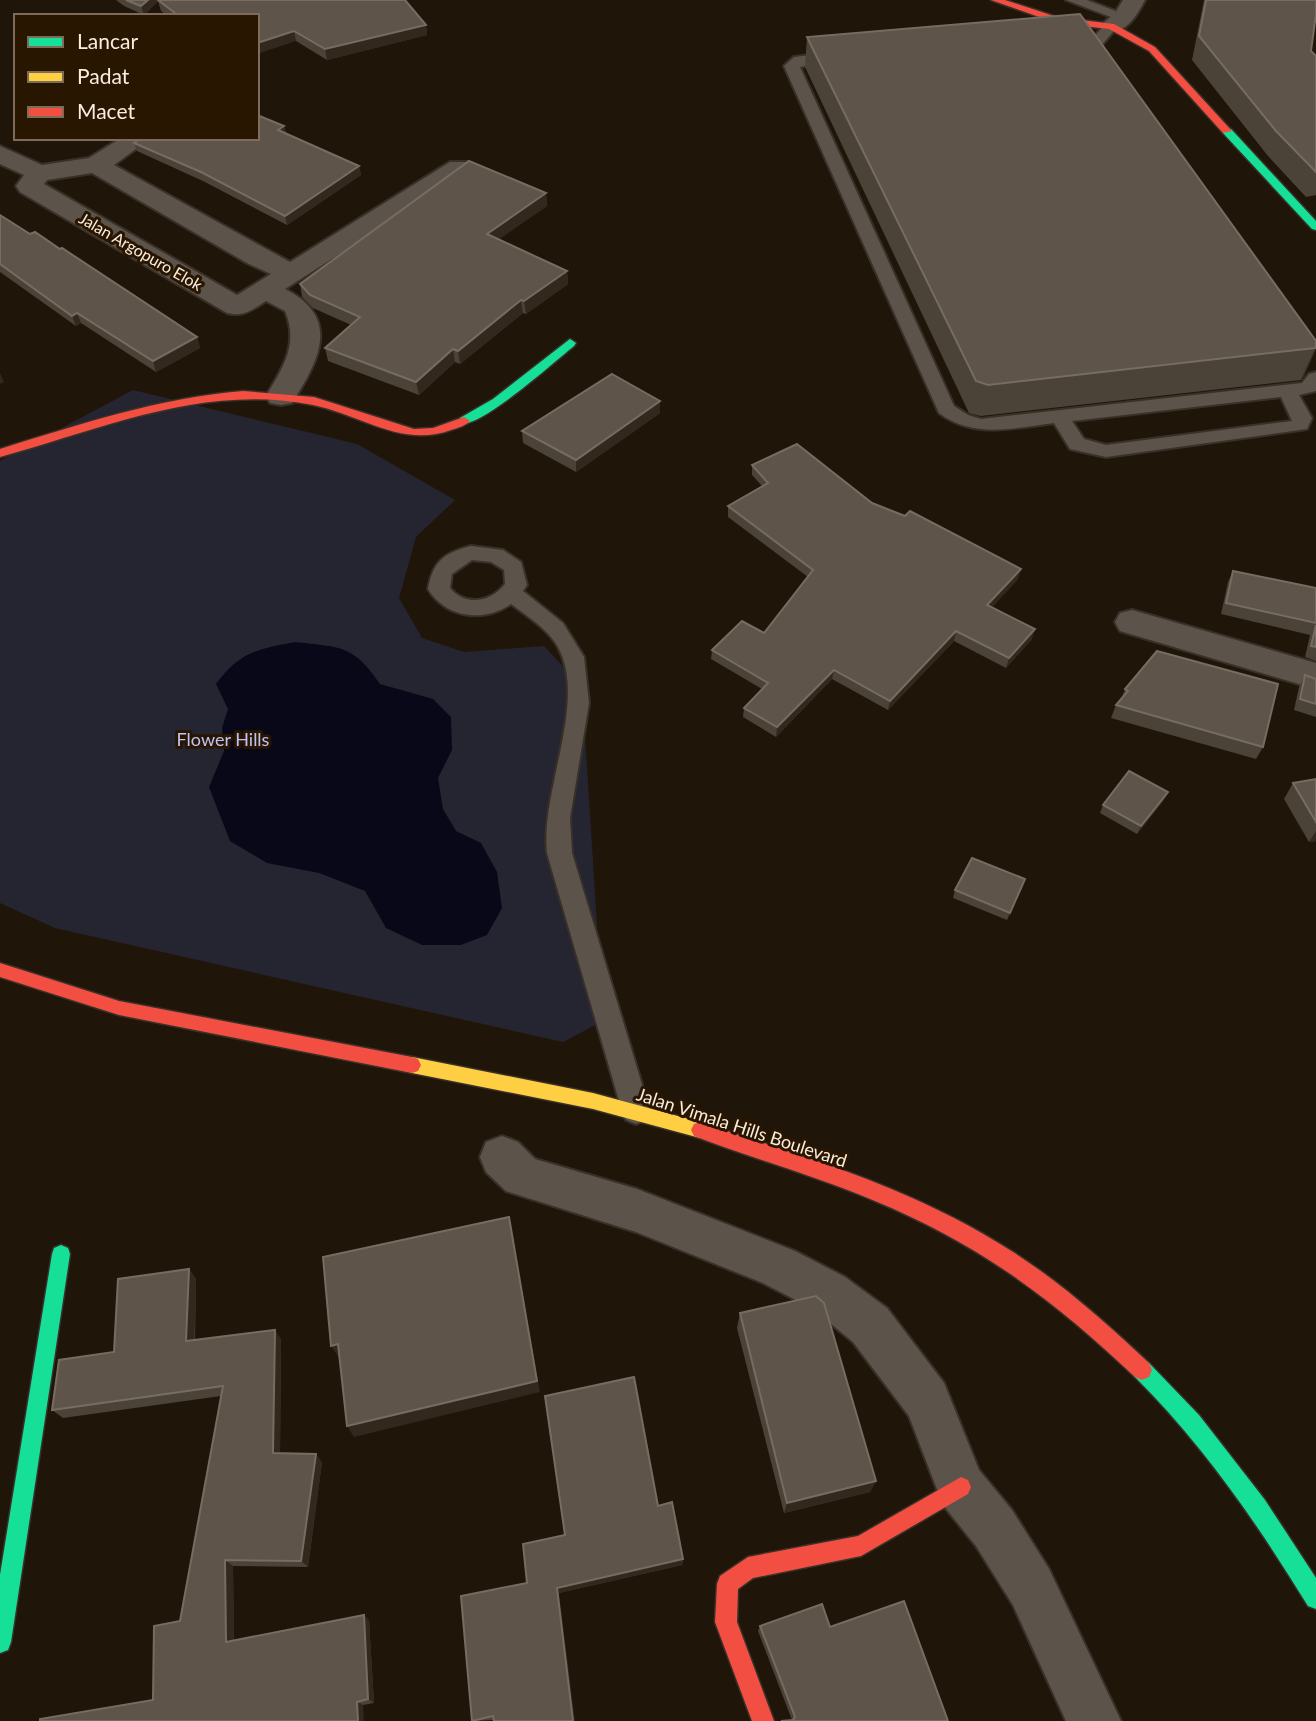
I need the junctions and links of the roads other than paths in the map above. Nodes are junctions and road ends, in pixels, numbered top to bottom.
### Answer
1 (996, 0) edge
2 (1073, 0) edge
3 (1117, 20) edge
4 (1073, 37) edge
5 (857, 55) edge
6 (1114, 85) edge
7 (136, 140) edge
8 (0, 153) edge
9 (96, 165) junction
10 (459, 167) edge
11 (39, 173) junction
12 (1316, 227) edge
13 (291, 273) junction
14 (266, 290) junction
15 (570, 343) dead end
16 (1314, 372) edge
17 (1287, 391) junction
18 (281, 396) junction
19 (1059, 416) junction
20 (0, 453) edge
21 (511, 593) dead end
22 (1132, 622) dead end
23 (1316, 676) edge
24 (0, 970) edge
25 (636, 1111) junction
26 (502, 1157) dead end
27 (61, 1254) dead end
28 (961, 1487) junction
29 (1316, 1598) edge
30 (0, 1642) edge
31 (763, 1721) edge
32 (1094, 1721) edge

1 - 3 street
2 - 3 lane
3 - 4 lane
3 - 6 lane
3 - 12 street
5 - 19 lane
7 - 9 street
8 - 11 street
9 - 11 street
9 - 13 street
10 - 13 street, Jalan Argopuro Elok
11 - 14 street, Jalan Argopuro Elok
13 - 14 street, Jalan Argopuro Elok
14 - 18 street
15 - 18 street
16 - 17 lane
17 - 19 lane
17 - 19 lane
18 - 20 street
21 - 25 lane
22 - 23 street
24 - 25 street, Jalan Vimala Hills Boulevard
25 - 29 street, Jalan Vimala Hills Boulevard
26 - 28 street
27 - 30 street
28 - 31 street
28 - 32 street

